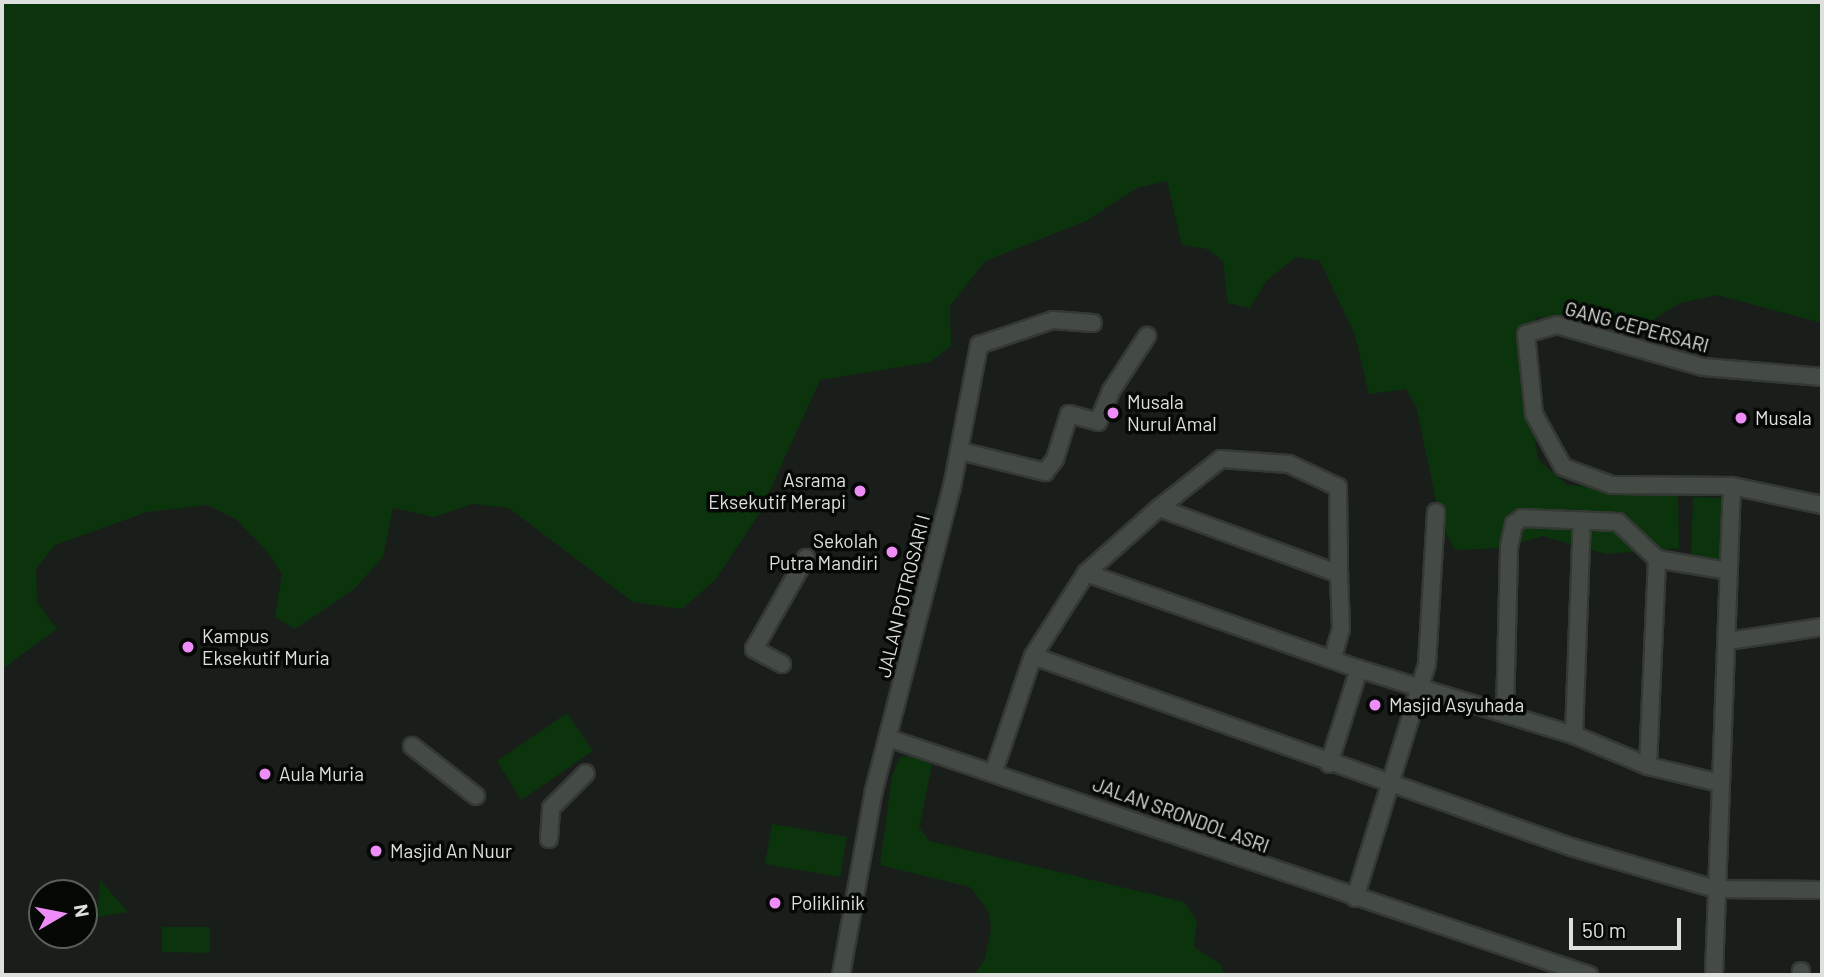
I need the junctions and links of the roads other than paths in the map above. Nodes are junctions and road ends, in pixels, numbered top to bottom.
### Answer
1 (1093, 323) dead end
2 (1147, 335) dead end
3 (1822, 377) edge
4 (960, 451) junction
5 (1732, 486) junction
6 (1822, 505) edge
7 (1159, 508) junction
8 (1436, 512) dead end
9 (1582, 520) junction
10 (806, 558) dead end
11 (1657, 559) junction
12 (1729, 571) junction
13 (1086, 573) junction
14 (1339, 574) junction
15 (1822, 627) edge
16 (1729, 641) junction
17 (1033, 656) junction
18 (1332, 660) junction
19 (782, 664) dead end
20 (1359, 669) junction
21 (1421, 690) junction
22 (1505, 714) junction
23 (1574, 735) junction
24 (891, 739) junction
25 (412, 746) dead end
26 (1329, 764) junction
27 (1647, 766) junction
28 (994, 771) junction
29 (586, 773) dead end
30 (1720, 783) junction
31 (1391, 786) junction
32 (476, 796) dead end
33 (549, 839) dead end
34 (1716, 889) junction
35 (1822, 890) edge
36 (1355, 898) junction
37 (841, 975) edge
38 (1588, 975) edge
39 (1714, 975) edge

1 - 4 street, JALAN POTROSARI I
2 - 4 street
3 - 5 street, GANG CEPERSARI
4 - 24 street, JALAN POTROSARI I
5 - 6 street
5 - 12 street
7 - 13 street
7 - 14 street
7 - 14 street
8 - 21 street
9 - 11 street
9 - 22 street
9 - 23 street
10 - 19 street
11 - 12 street
11 - 27 street
12 - 16 street
13 - 17 street
13 - 18 street
14 - 18 street
15 - 16 street
16 - 30 street
17 - 26 street
17 - 28 street
18 - 20 street
20 - 21 street
20 - 26 street
21 - 22 street
21 - 31 street
22 - 23 street
23 - 27 street
24 - 28 street, JALAN SRONDOL ASRI
24 - 37 street, JALAN POTROSARI I
25 - 32 street
26 - 31 street
27 - 30 street
28 - 36 street, JALAN SRONDOL ASRI
29 - 33 street
30 - 34 street
31 - 34 street
31 - 36 street
34 - 35 street
34 - 39 street
36 - 38 street, JALAN SRONDOL ASRI

